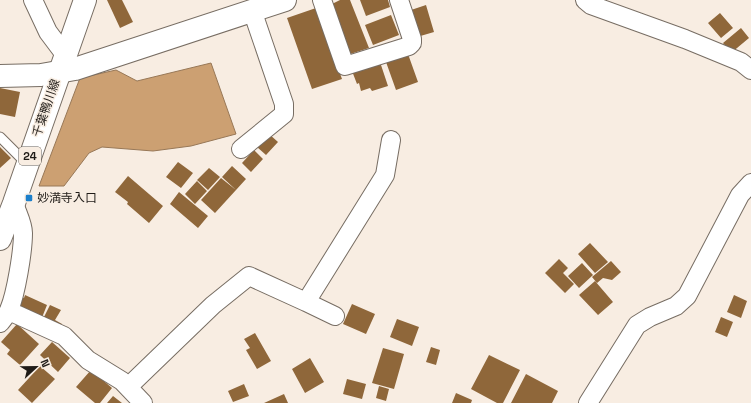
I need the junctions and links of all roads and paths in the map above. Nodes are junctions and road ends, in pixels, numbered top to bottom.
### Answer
1 (33, 0) edge
2 (85, 0) edge
3 (285, 0) edge
4 (322, 0) edge
5 (399, 0) edge
6 (585, 0) edge
7 (252, 10) junction
8 (748, 61) edge
9 (62, 64) junction
10 (0, 76) edge
11 (0, 136) edge
12 (391, 140) dead end
13 (241, 149) dead end
14 (27, 164) junction
15 (751, 183) edge
16 (14, 203) junction
17 (0, 239) edge
18 (306, 302) junction
19 (335, 316) dead end
20 (4, 317) edge
21 (128, 387) junction
22 (143, 403) edge
23 (588, 403) edge

1 - 9 street
2 - 9 street, 千葉鴨川線 / 24
3 - 7 street
4 - 5 street
6 - 8 street
7 - 9 street
7 - 13 street
9 - 10 street
9 - 14 street, 千葉鴨川線 / 24
11 - 14 lane
12 - 18 street
14 - 16 street, 千葉鴨川線 / 24
15 - 23 street
16 - 17 street, 千葉鴨川線 / 24
16 - 20 street
18 - 19 street
18 - 21 street
20 - 21 street
21 - 22 street

